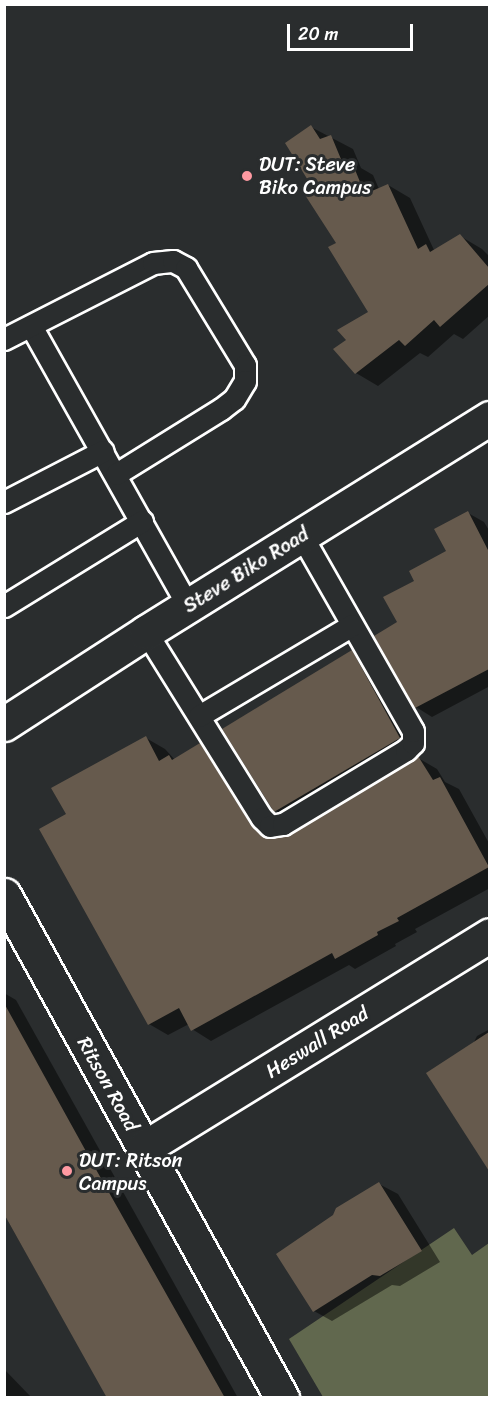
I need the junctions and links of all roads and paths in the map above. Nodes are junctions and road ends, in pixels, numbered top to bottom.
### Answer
1 (31, 326) junction
2 (4, 339) edge
3 (489, 418) edge
4 (103, 452) junction
5 (116, 474) junction
6 (4, 502) edge
7 (142, 521) junction
8 (301, 535) junction
9 (4, 606) edge
10 (188, 606) junction
11 (352, 625) junction
12 (146, 632) junction
13 (199, 717) junction
14 (4, 724) edge
15 (4, 895) edge
16 (489, 935) edge
17 (144, 1148) junction
18 (282, 1398) edge

1 - 2 lane
1 - 4 lane
1 - 5 lane
3 - 8 street, Steve Biko Road
4 - 5 lane
4 - 6 lane
5 - 7 lane
7 - 9 lane
7 - 10 lane
8 - 10 street, Steve Biko Road
8 - 11 lane
10 - 12 street, Steve Biko Road
11 - 13 lane
11 - 13 lane
12 - 13 lane
12 - 14 street, Steve Biko Road
15 - 17 street, Ritson Road
16 - 17 street, Heswall Road
17 - 18 street, Ritson Road

